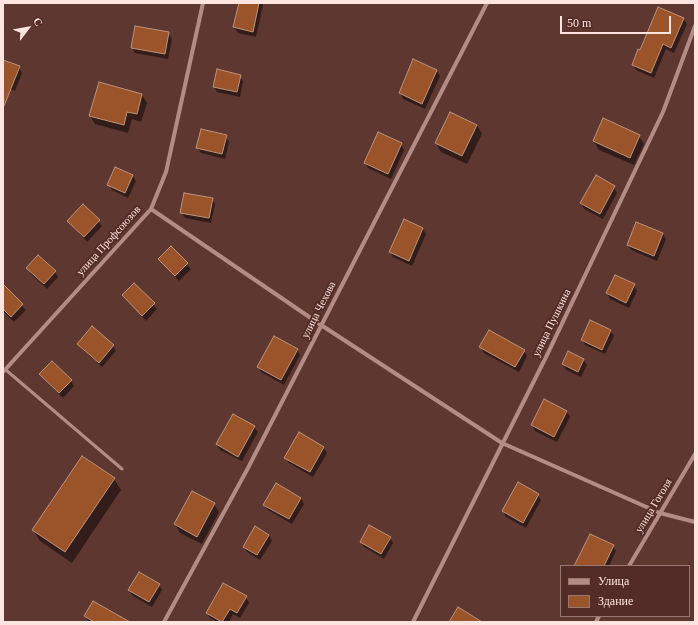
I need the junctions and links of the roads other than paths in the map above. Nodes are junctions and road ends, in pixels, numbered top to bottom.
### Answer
1 (203, 3) edge
2 (487, 3) edge
3 (695, 26) edge
4 (151, 209) junction
5 (321, 325) junction
6 (4, 371) edge
7 (502, 442) junction
8 (695, 454) edge
9 (122, 469) dead end
10 (660, 513) junction
11 (695, 522) edge
12 (630, 565) edge
13 (164, 622) edge
14 (413, 622) edge

1 - 4 street, улица Профсоюзов
2 - 5 street, улица Чехова
3 - 7 street, улица Пушкина
4 - 5 street
4 - 6 street, улица Профсоюзов
5 - 7 street
5 - 13 street, улица Чехова
6 - 9 lane
7 - 10 street
7 - 14 street, улица Пушкина
8 - 10 street, улица Гоголя
10 - 11 street
10 - 12 street, улица Гоголя

